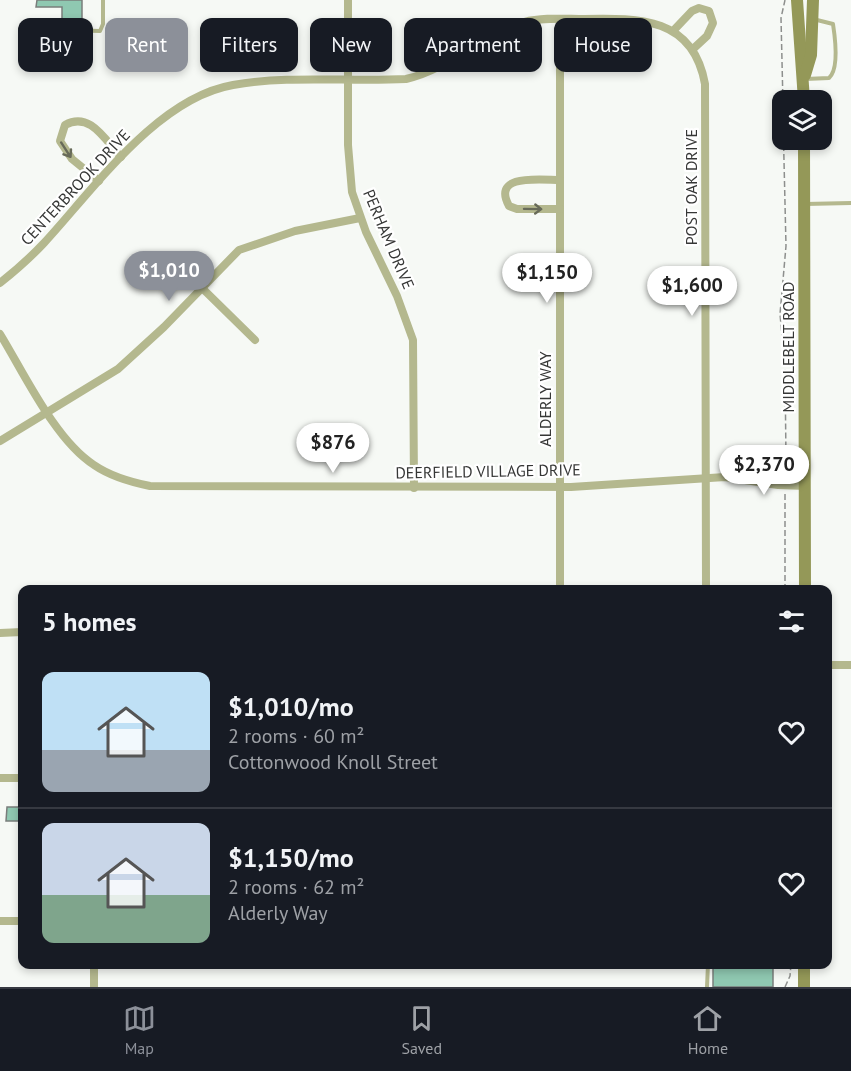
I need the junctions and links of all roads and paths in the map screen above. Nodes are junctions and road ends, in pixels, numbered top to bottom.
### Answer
1 (103, 0) edge
2 (348, 0) edge
3 (785, 0) edge
4 (796, 0) edge
5 (813, 0) edge
6 (812, 19) junction
7 (554, 20) edge
8 (652, 23) edge
9 (93, 31) edge
10 (673, 31) junction
11 (686, 40) joint
12 (693, 49) junction
13 (560, 72) edge
14 (804, 79) junction
15 (348, 80) junction
16 (783, 90) edge
17 (804, 90) edge
18 (784, 150) edge
19 (804, 150) edge
20 (121, 157) junction
21 (560, 180) junction
22 (99, 181) junction
23 (851, 203) edge
24 (804, 204) junction
25 (560, 210) junction
26 (360, 218) junction
27 (0, 283) edge
28 (201, 287) junction
29 (0, 334) edge
30 (255, 340) dead end
31 (47, 411) junction
32 (0, 441) edge
33 (805, 468) junction
34 (786, 469) junction
35 (725, 477) junction
36 (706, 478) junction
37 (786, 485) junction
38 (806, 486) junction
39 (560, 487) junction
40 (414, 488) junction
41 (560, 585) edge
42 (706, 585) edge
43 (785, 585) edge
44 (805, 585) edge
45 (18, 632) edge
46 (0, 633) edge
47 (832, 665) edge
48 (851, 665) edge
49 (0, 778) edge
50 (18, 778) edge
51 (0, 921) edge
52 (18, 921) edge
53 (94, 969) edge
54 (708, 969) edge
55 (791, 969) edge
56 (804, 969) edge
57 (94, 987) edge
58 (707, 987) edge
59 (785, 987) edge
60 (804, 987) edge

1 - 9 lane
2 - 15 street, PERHAM DRIVE
3 - 16 path
4 - 14 street
5 - 6 street
6 - 14 street
6 - 14 lane
7 - 15 street, CENTERBROOK DRIVE
8 - 10 street, CENTERBROOK DRIVE
10 - 11 street, CENTERBROOK DRIVE
10 - 12 street
11 - 12 street, POST OAK DRIVE
12 - 36 street, POST OAK DRIVE
13 - 21 street, ALDERLY WAY
14 - 17 street
15 - 20 street, CENTERBROOK DRIVE
15 - 26 street, PERHAM DRIVE
18 - 34 path
19 - 24 street, MIDDLEBELT ROAD
20 - 22 street, CENTERBROOK DRIVE
20 -> 22 street
21 - 25 street, ALDERLY WAY
21 -> 25 street
22 - 27 street, CENTERBROOK DRIVE
23 - 24 lane
24 - 33 street, MIDDLEBELT ROAD
25 - 39 street, ALDERLY WAY
26 - 28 street
26 - 40 street, PERHAM DRIVE
28 - 30 street
28 - 31 street
29 - 31 street, DEERFIELD VILLAGE DRIVE
31 - 32 street
31 - 40 street, DEERFIELD VILLAGE DRIVE
33 - 34 street, DEERFIELD VILLAGE DRIVE
33 - 38 street, MIDDLEBELT ROAD
34 - 35 street, DEERFIELD VILLAGE DRIVE
35 - 36 street, DEERFIELD VILLAGE DRIVE
35 - 37 street, DEERFIELD VILLAGE DRIVE
36 - 39 street, DEERFIELD VILLAGE DRIVE
36 - 42 street, POST OAK DRIVE
37 - 38 street, DEERFIELD VILLAGE DRIVE
37 - 43 path
38 - 44 street, MIDDLEBELT ROAD
39 - 40 street, DEERFIELD VILLAGE DRIVE
39 - 41 street, ALDERLY WAY
45 - 46 street
47 - 48 street
49 - 50 street
51 - 52 street
53 - 57 street
54 - 58 lane
55 - 59 path
56 - 60 street

